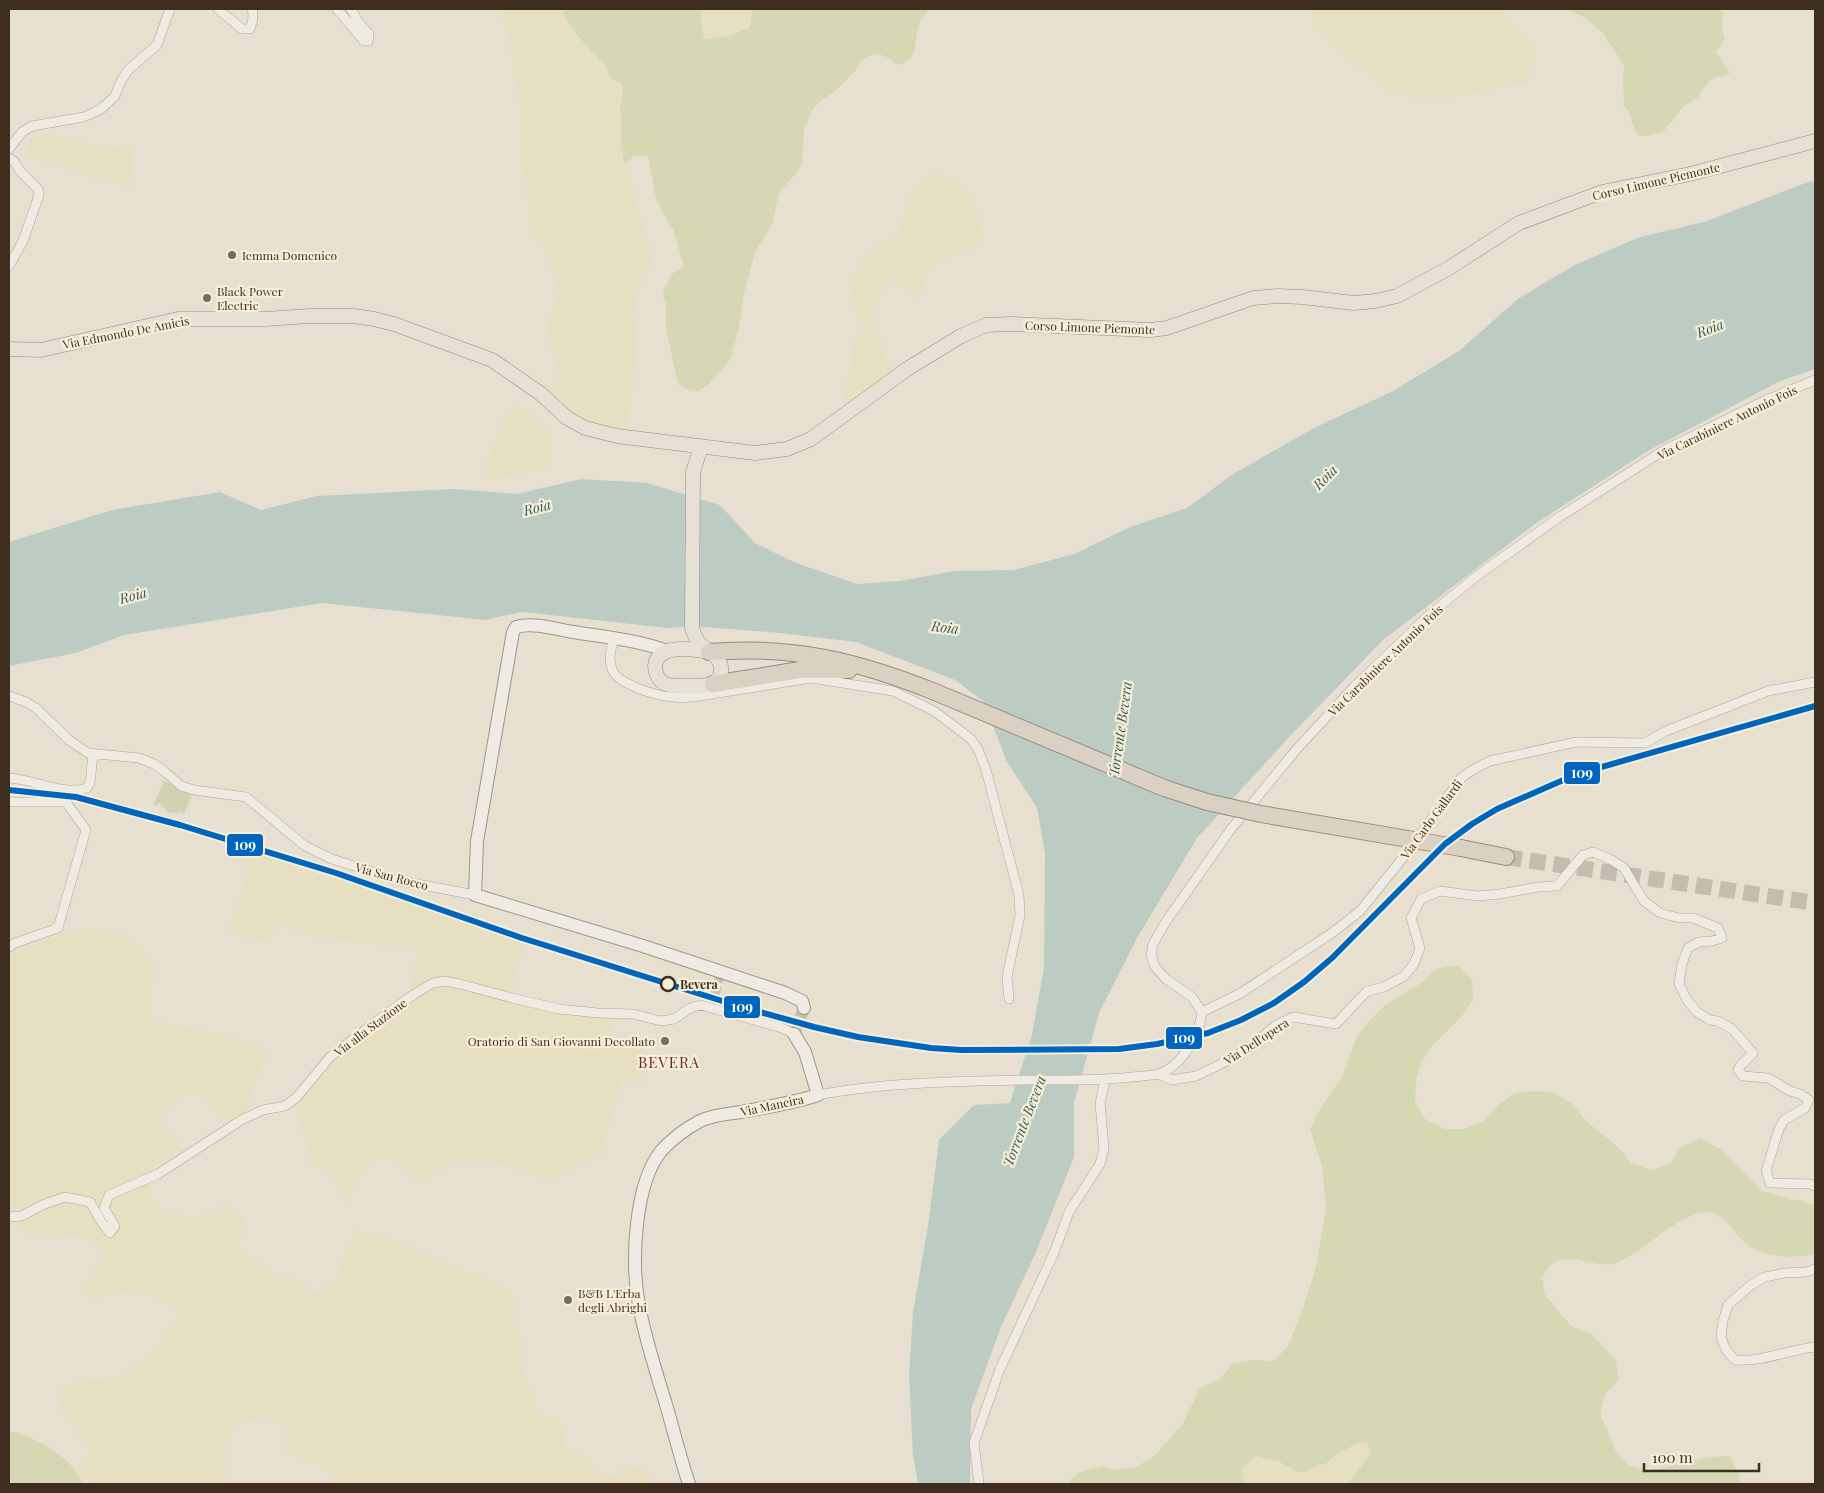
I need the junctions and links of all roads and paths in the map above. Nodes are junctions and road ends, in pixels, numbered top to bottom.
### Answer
1 (170, 9) edge
2 (218, 9) edge
3 (252, 9) edge
4 (337, 9) edge
5 (351, 9) edge
6 (1815, 141) edge
7 (9, 149) edge
8 (9, 158) edge
9 (9, 266) edge
10 (9, 349) edge
11 (1815, 380) edge
12 (693, 446) junction
13 (692, 628) junction
14 (614, 638) junction
15 (640, 643) junction
16 (670, 650) junction
17 (709, 652) junction
18 (655, 668) junction
19 (881, 672) junction
20 (1815, 682) edge
21 (713, 684) junction
22 (9, 696) edge
23 (93, 754) junction
24 (9, 778) edge
25 (9, 802) edge
26 (1506, 857) tunnel mouth
27 (476, 895) junction
28 (9, 947) edge
29 (1009, 999) dead end
30 (804, 1008) dead end
31 (1202, 1012) junction
32 (794, 1034) joint
33 (1158, 1074) junction
34 (1102, 1080) junction
35 (818, 1095) junction
36 (1815, 1186) edge
37 (9, 1217) edge
38 (1815, 1269) edge
39 (1815, 1347) edge
40 (689, 1484) edge
41 (978, 1484) edge

1 - 7 street
2 - 3 street
4 - 5 street
6 - 12 main road, Corso Limone Piemonte
8 - 9 street
10 - 12 main road, Via Edmondo De Amicis
11 - 31 street, Via Carabiniere Antonio Fois
12 - 13 main road
13 - 16 main road
13 - 17 main road
14 - 15 street
14 - 27 street
14 - 29 street
15 - 16 street
15 - 18 street
16 - 17 main road
16 - 18 main road
17 - 19 highway
17 - 21 main road
18 - 21 main road
19 - 21 highway
19 - 26 highway, bridge
20 - 31 street, Via Carlo Gallardi
22 - 23 street, Via San Rocco
23 - 24 street
23 - 27 street, Via San Rocco
25 - 28 street
27 - 30 street, Via San Rocco
31 - 33 street, Via Maneira
32 - 35 street
32 - 37 street, Via alla Stazione
33 - 34 street, Via Maneira
33 - 36 street, Via Dell'opera
34 - 35 street, Via Maneira
34 - 41 street
35 - 40 street, Via Maneira
38 - 39 street

